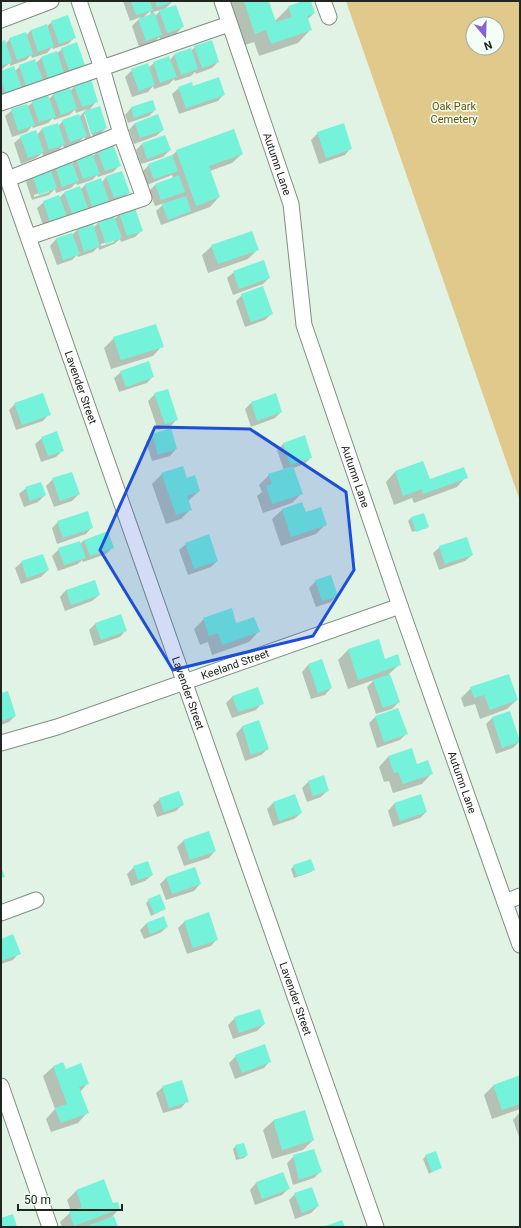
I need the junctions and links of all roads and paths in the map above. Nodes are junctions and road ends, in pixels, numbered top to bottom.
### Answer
1 (51, 1) edge
2 (79, 1) edge
3 (222, 1) edge
4 (323, 1) edge
5 (329, 16) dead end
6 (1, 20) edge
7 (229, 24) junction
8 (102, 68) junction
9 (1, 103) edge
10 (121, 134) junction
11 (1, 160) edge
12 (8, 179) junction
13 (29, 237) junction
14 (400, 606) junction
15 (184, 683) junction
16 (1, 743) edge
17 (520, 896) edge
18 (36, 900) dead end
19 (505, 902) junction
20 (1, 913) edge
21 (520, 945) edge
22 (1, 1086) edge
23 (50, 1227) edge
24 (376, 1227) edge

1 - 6 street
2 - 8 street
3 - 7 street, Autumn Lane
4 - 5 street
7 - 8 street
7 - 14 street, Autumn Lane
8 - 9 street
8 - 10 street
10 - 12 street
10 - 13 street
11 - 12 street, Lavender Street
12 - 13 street, Lavender Street
13 - 15 street, Lavender Street
14 - 15 street, Keeland Street
14 - 19 street, Autumn Lane
15 - 16 street, Keeland Street
15 - 24 street, Lavender Street
17 - 19 street
18 - 20 street
19 - 21 street, Autumn Lane
22 - 23 street

